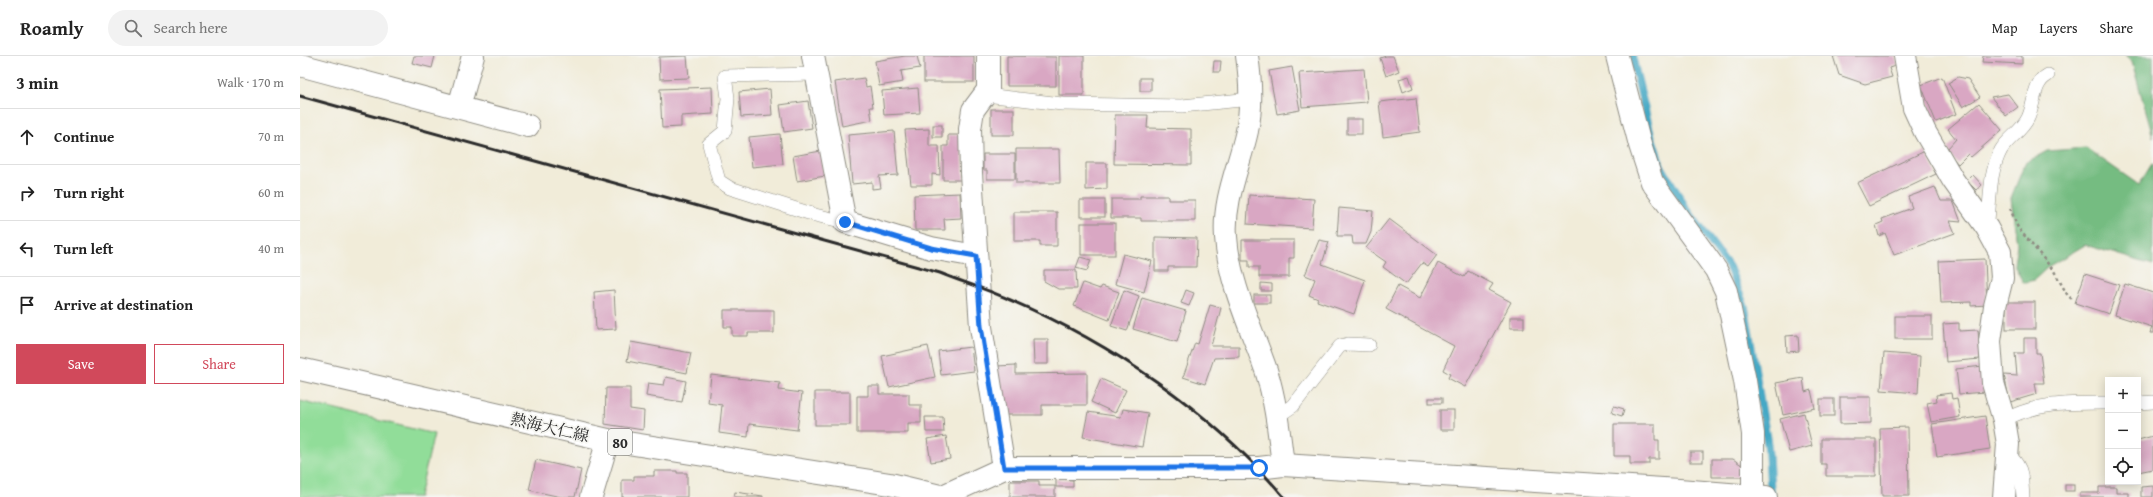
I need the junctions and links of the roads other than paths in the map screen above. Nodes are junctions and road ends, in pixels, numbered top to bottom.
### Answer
1 (473, 56) edge
2 (988, 56) edge
3 (1247, 56) edge
4 (1617, 56) edge
5 (1905, 56) edge
6 (300, 65) edge
7 (814, 65) edge
8 (2048, 75) dead end
9 (986, 93) junction
10 (1251, 99) junction
11 (459, 107) junction
12 (528, 126) dead end
13 (845, 222) junction
14 (1987, 228) junction
15 (976, 256) junction
16 (1369, 345) dead end
17 (300, 369) edge
18 (2153, 402) edge
19 (2105, 403) edge
20 (2141, 403) edge
21 (1278, 416) junction
22 (2004, 420) junction
23 (608, 440) junction
24 (2007, 453) junction
25 (1283, 465) junction
26 (1004, 468) junction
27 (944, 496) edge
28 (1760, 496) edge
29 (591, 497) edge
30 (2004, 497) edge
31 (2022, 497) edge

1 - 11 street
2 - 9 street
3 - 10 street
4 - 28 street
5 - 14 street
6 - 11 street
7 - 13 street
7 - 13 lane
8 - 14 lane
9 - 10 lane
9 - 15 street
10 - 21 street
11 - 12 street
13 - 15 street
14 - 22 street
15 - 26 street
16 - 21 lane
17 - 23 street, 熱海大仁線 / 80
18 - 20 lane
19 - 22 lane
21 - 25 street
22 - 24 street
23 - 27 street, 熱海大仁線 / 80
23 - 29 street
24 - 30 street
24 - 31 lane
25 - 26 street
25 - 28 street
26 - 27 street

